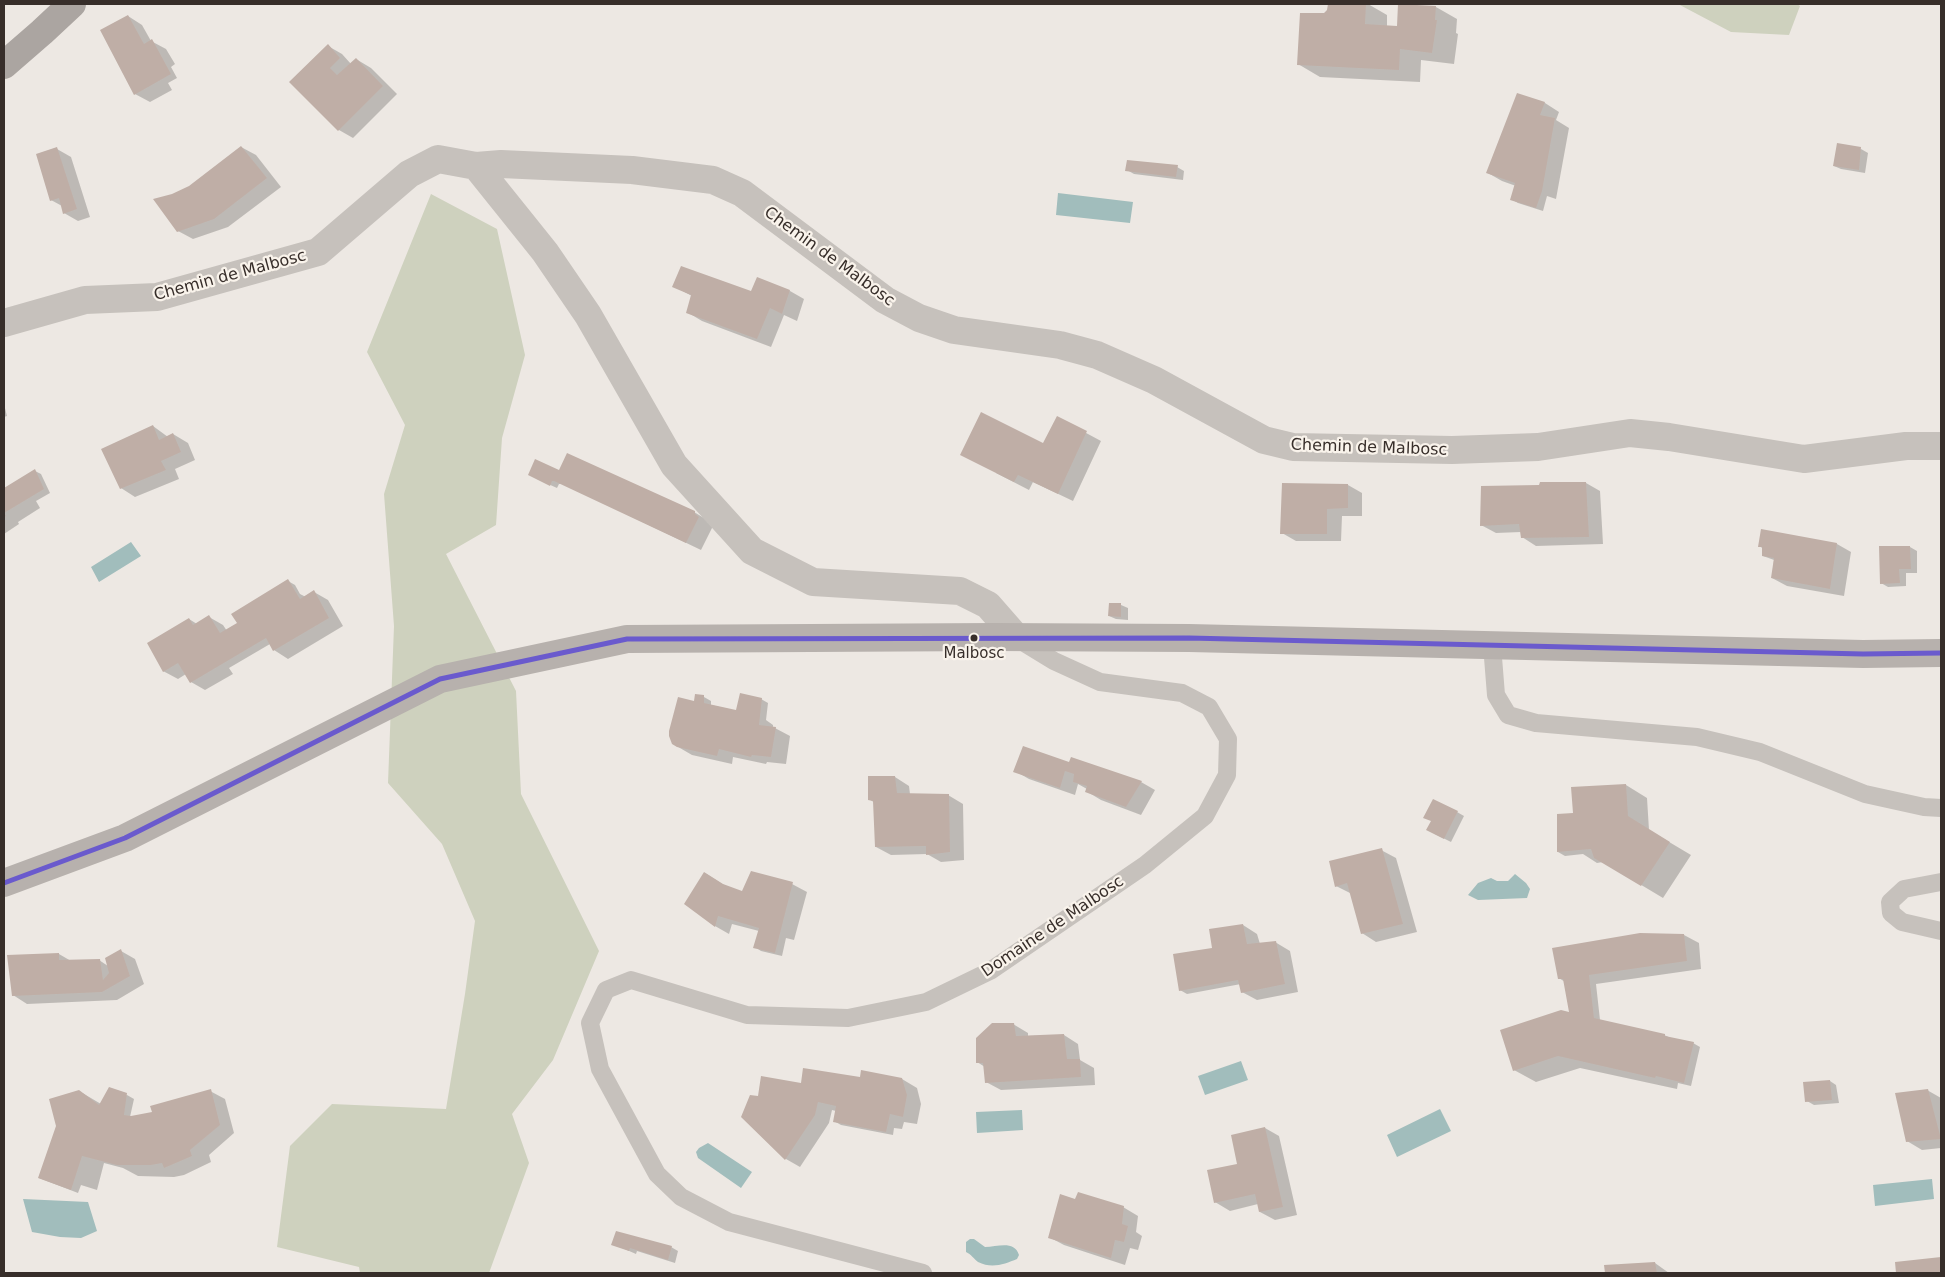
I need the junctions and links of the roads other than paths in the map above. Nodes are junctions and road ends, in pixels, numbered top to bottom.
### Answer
1 (72, 4) edge
2 (4, 65) edge
3 (476, 166) junction
4 (4, 323) edge
5 (1941, 446) edge
6 (1016, 637) junction
7 (1492, 645) junction
8 (1941, 653) edge
9 (1941, 808) edge
10 (1941, 882) edge
11 (4, 883) edge
12 (1941, 931) edge
13 (923, 1273) edge

1 - 2 main road
3 - 4 street, Chemin de Malbosc
3 - 5 street, Chemin de Malbosc
3 - 6 street
6 - 7 main road
6 - 11 main road
6 - 13 lane, Domaine de Malbosc
7 - 8 main road
7 - 9 lane
10 - 12 lane

